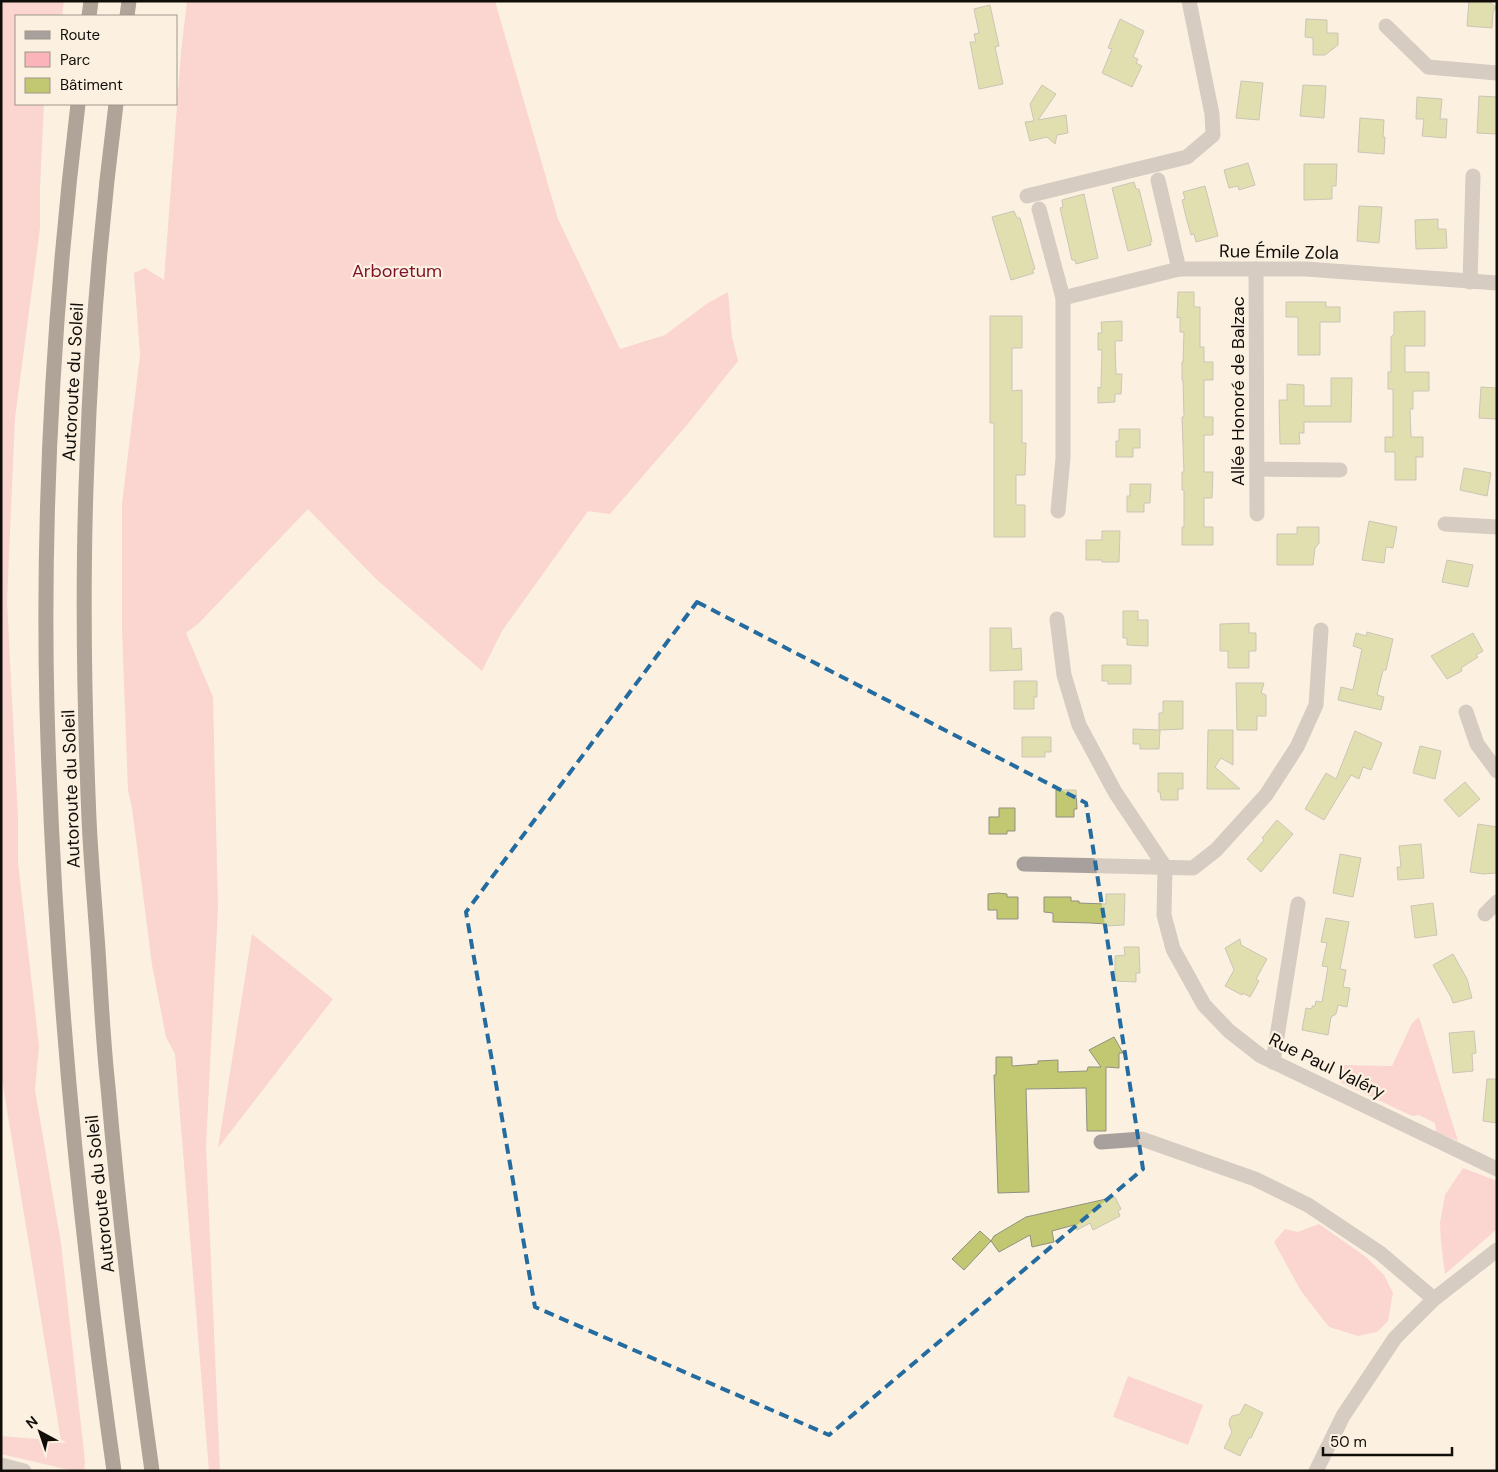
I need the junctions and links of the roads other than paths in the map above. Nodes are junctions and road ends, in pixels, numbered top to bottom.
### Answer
1 (91, 1) edge
2 (129, 1) edge
3 (1189, 1) edge
4 (89, 15) edge
5 (127, 15) edge
6 (1386, 26) dead end
7 (1497, 73) edge
8 (78, 105) edge
9 (116, 105) edge
10 (1473, 176) dead end
11 (1158, 180) dead end
12 (1027, 196) dead end
13 (1038, 209) dead end
14 (1179, 269) junction
15 (1256, 269) junction
16 (1470, 282) junction
17 (1497, 283) edge
18 (1063, 298) junction
19 (1257, 469) junction
20 (1340, 470) dead end
21 (1058, 511) dead end
22 (1257, 514) dead end
23 (1445, 524) dead end
24 (1497, 527) edge
25 (1056, 619) dead end
26 (1321, 630) dead end
27 (1466, 712) dead end
28 (1497, 771) edge
29 (1024, 864) dead end
30 (1165, 867) junction
31 (1497, 902) edge
32 (1298, 904) dead end
33 (1485, 914) dead end
34 (1273, 1062) junction
35 (1101, 1142) dead end
36 (1497, 1169) edge
37 (1497, 1250) edge
38 (1434, 1299) junction
39 (1, 1465) edge
40 (24, 1471) edge
41 (114, 1471) edge
42 (152, 1471) edge
43 (1316, 1471) edge

1 - 4 highway
2 - 5 highway
3 - 12 street
6 - 7 street
8 - 41 highway, Autoroute du Soleil
9 - 42 highway, Autoroute du Soleil
10 - 16 street
11 - 14 street
13 - 18 street
14 - 15 street, Rue Émile Zola
14 - 18 street, Rue Émile Zola
15 - 16 street, Rue Émile Zola
15 - 19 street, Allée Honoré de Balzac
16 - 17 street, Rue Émile Zola
18 - 21 street
19 - 20 street
19 - 22 street, Allée Honoré de Balzac
23 - 24 street
25 - 30 street
26 - 30 street
27 - 28 street
29 - 30 street
30 - 34 street, Rue Paul Valéry
31 - 33 street
32 - 34 street
34 - 36 street, Rue Paul Valéry
35 - 38 street
37 - 38 street
38 - 43 street
39 - 40 street

